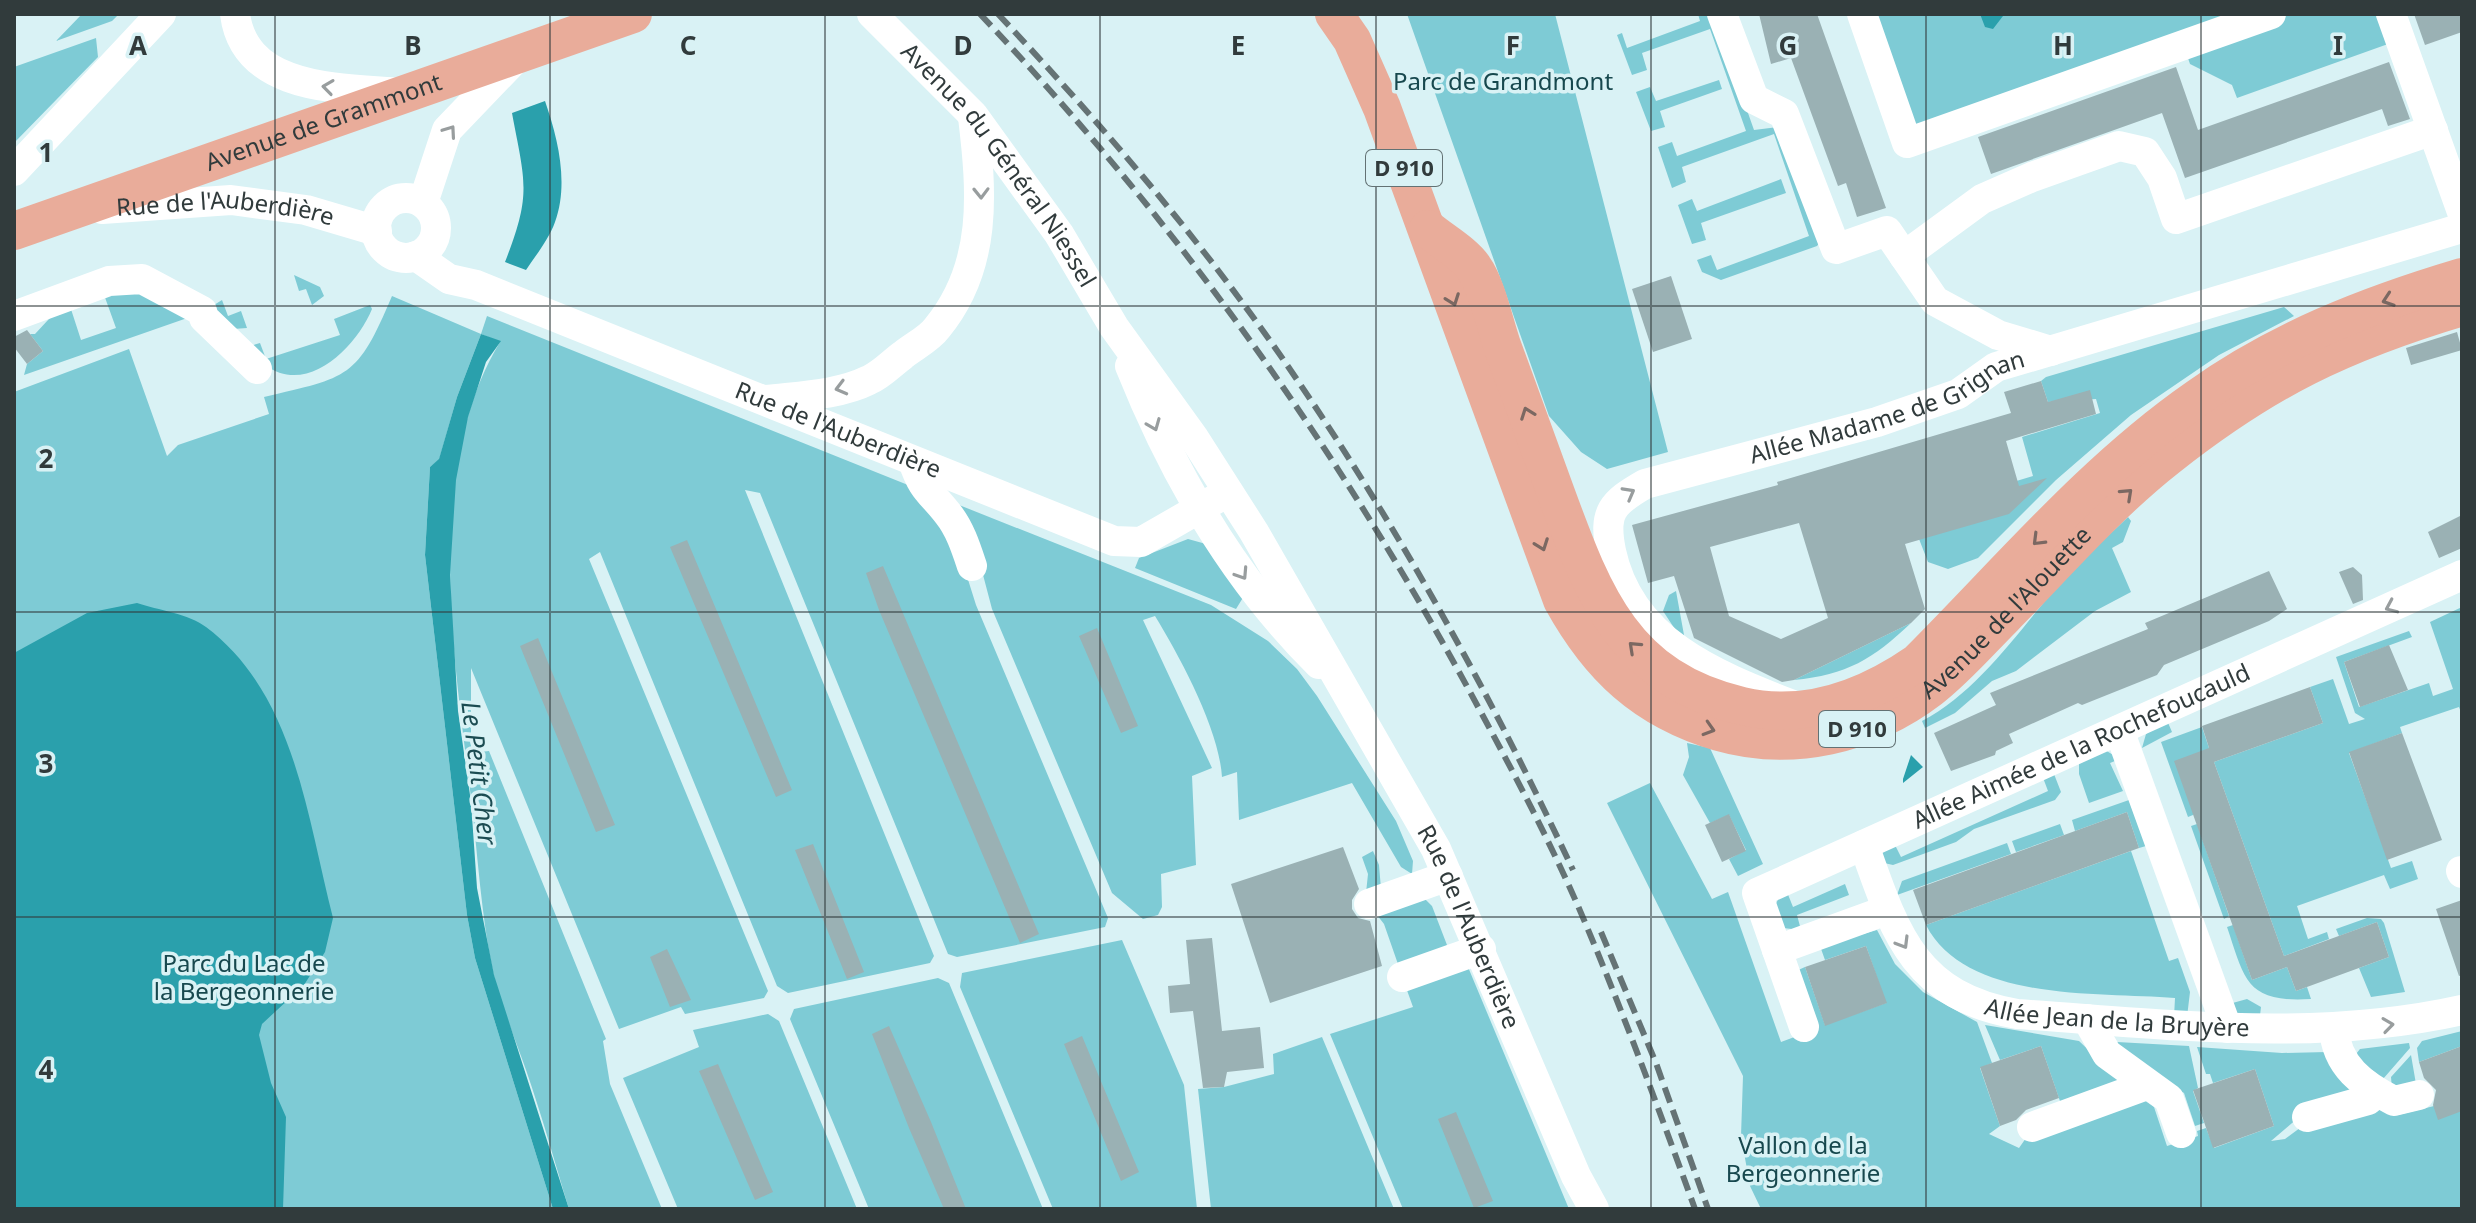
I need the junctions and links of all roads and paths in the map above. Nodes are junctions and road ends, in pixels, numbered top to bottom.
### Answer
1 (161, 14) edge
2 (235, 14) edge
3 (633, 14) edge
4 (872, 14) edge
5 (1334, 14) edge
6 (1722, 14) edge
7 (1862, 14) edge
8 (2271, 14) edge
9 (2391, 14) edge
10 (521, 53) junction
11 (406, 94) junction
12 (973, 115) junction
13 (2433, 130) junction
14 (14, 171) edge
15 (72, 211) junction
16 (2462, 212) edge
17 (430, 215) junction
18 (1426, 227) junction
19 (2462, 228) edge
20 (14, 231) edge
21 (377, 231) junction
22 (416, 256) junction
23 (1904, 256) junction
24 (2462, 277) edge
25 (476, 285) junction
26 (2462, 307) edge
27 (14, 316) edge
28 (1114, 327) junction
29 (2051, 351) junction
30 (257, 369) dead end
31 (763, 401) junction
32 (913, 461) junction
33 (1228, 492) junction
34 (1199, 509) junction
35 (972, 566) dead end
36 (2462, 575) edge
37 (1344, 689) junction
38 (1803, 709) junction
39 (2119, 730) junction
40 (1864, 845) junction
41 (1448, 876) junction
42 (1369, 904) dead end
43 (1887, 910) junction
44 (1481, 949) junction
45 (1777, 950) junction
46 (1402, 977) dead end
47 (2462, 1010) edge
48 (2087, 1019) junction
49 (1804, 1027) dead end
50 (2227, 1028) junction
51 (2334, 1028) junction
52 (2147, 1085) junction
53 (2377, 1092) junction
54 (2419, 1095) dead end
55 (2307, 1117) dead end
56 (2032, 1127) dead end
57 (2181, 1133) dead end
58 (1576, 1176) junction
59 (1584, 1209) edge
60 (1594, 1209) edge

1 - 14 street
11 -> 2 street
3 - 10 main road, Avenue de Grammont
4 - 12 street, Avenue du Général Niessel
5 - 18 main road, Avenue de l'Alouette / D 910
6 - 23 street
7 - 8 street
9 - 13 street
10 - 11 main road, Avenue de Grammont
17 -> 10 street
11 - 15 main road, Avenue de Grammont
12 - 28 street, Avenue du Général Niessel
12 -> 31 street
13 - 16 street
13 - 23 street
15 - 20 main road, Avenue de Grammont
15 - 21 street, Rue de l'Auberdière
17 - 21 street
17 - 22 street
17 - 25 street
18 -> 26 main road, Avenue de l'Alouette / D 910
38 -> 18 main road, Avenue de l'Alouette / D 910
19 - 29 street, Allée Madame de Grignan
21 - 22 street
22 - 25 street, Rue de l'Auberdière
23 - 29 street
24 -> 38 main road, Avenue de l'Alouette / D 910
25 - 31 street, Rue de l'Auberdière
27 - 30 street
28 - 33 street, Avenue du Général Niessel
28 -> 34 street, Avenue du Général Niessel
38 -> 29 street, Allée Madame de Grignan
31 - 32 street, Rue de l'Auberdière
32 - 34 street, Rue de l'Auberdière
32 - 35 street
33 - 34 street, Rue de l'Auberdière
33 - 37 street, Rue de l'Auberdière
34 -> 37 street, Rue de l'Auberdière
36 -> 39 street, Allée Aimée de la Rochefoucauld
37 - 41 street, Rue de l'Auberdière
39 - 40 street, Allée Aimée de la Rochefoucauld
39 - 50 street
40 - 43 street, Allée Jean de la Bruyère
40 - 45 street, Allée Aimée de la Rochefoucauld
41 - 42 street
41 - 44 street, Rue de l'Auberdière
43 - 45 street
43 -> 48 street, Allée Jean de la Bruyère
44 - 46 street
44 - 58 street, Rue de l'Auberdière
45 - 49 street, Allée Aimée de la Rochefoucauld
51 -> 47 street, Allée Jean de la Bruyère
48 - 50 street, Allée Jean de la Bruyère
48 - 52 street
50 - 51 street, Allée Jean de la Bruyère
51 - 53 street
52 - 56 street
52 - 57 street
53 - 54 street
53 - 55 street
58 - 59 street, Rue de l'Auberdière
58 - 60 street, Rue de l'Auberdière

